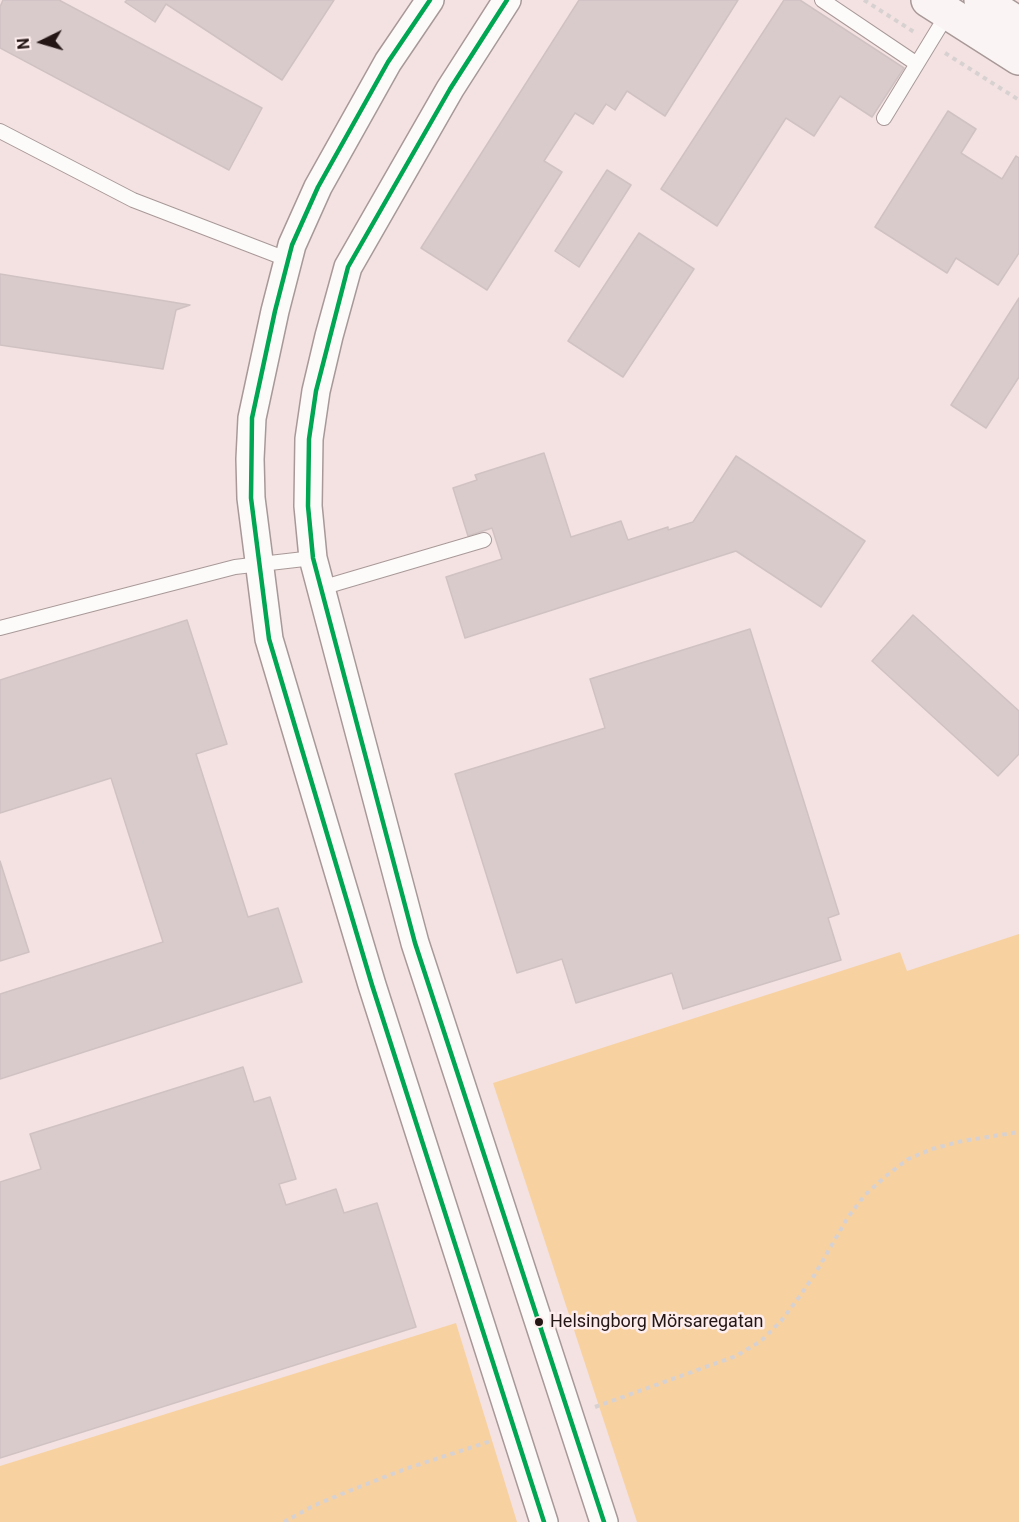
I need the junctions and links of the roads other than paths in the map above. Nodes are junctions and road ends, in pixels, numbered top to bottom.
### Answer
1 (430, 0) edge
2 (822, 0) edge
3 (981, 0) edge
4 (506, 1) edge
5 (938, 6) edge
6 (1019, 24) edge
7 (1019, 58) edge
8 (917, 64) junction
9 (884, 118) dead end
10 (0, 131) edge
11 (289, 260) junction
12 (484, 540) dead end
13 (313, 558) junction
14 (258, 565) junction
15 (321, 588) junction
16 (0, 628) edge
17 (544, 1522) edge
18 (604, 1522) edge

1 - 11 street
2 - 8 lane
3 - 6 street
4 - 13 street
5 - 7 street
5 - 8 lane
8 - 9 lane
10 - 11 lane
11 - 14 street
12 - 15 lane
13 - 14 lane
13 - 15 street
14 - 16 lane
14 - 17 street
15 - 18 street

